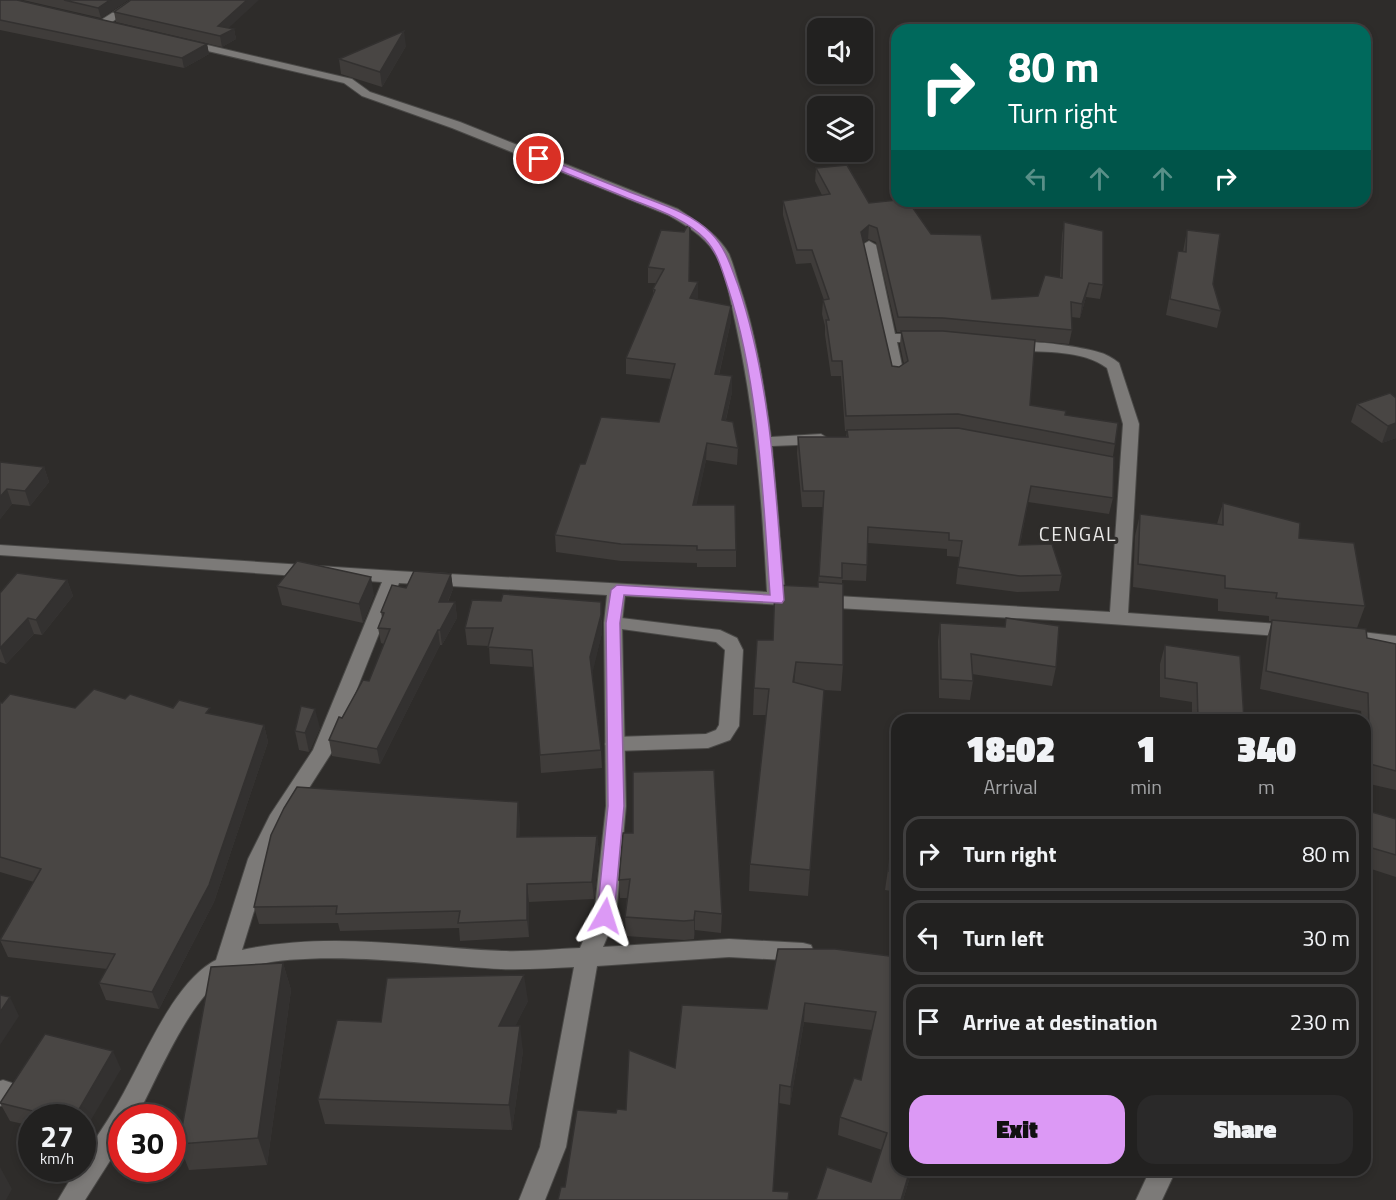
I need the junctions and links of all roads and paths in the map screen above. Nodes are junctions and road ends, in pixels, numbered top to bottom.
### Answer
1 (139, 0) edge
2 (123, 28) edge
3 (176, 40) edge
4 (869, 245) dead end
5 (889, 338) junction
6 (941, 339) edge
7 (998, 345) edge
8 (896, 375) edge
9 (834, 438) edge
10 (763, 442) junction
11 (0, 550) edge
12 (393, 577) junction
13 (617, 590) junction
14 (777, 600) junction
15 (1119, 618) junction
16 (613, 623) junction
17 (1314, 633) edge
18 (1336, 636) edge
19 (1396, 642) edge
20 (615, 744) junction
21 (820, 954) edge
22 (587, 957) junction
23 (226, 964) junction
24 (130, 1104) edge
25 (108, 1141) edge
26 (1160, 1176) edge
27 (71, 1200) edge
28 (532, 1200) edge
29 (1149, 1200) edge

1 - 2 street
3 - 10 street
4 - 5 street
5 - 6 street
5 - 8 street
7 - 15 street
9 - 10 street
10 - 14 street
11 - 12 street
12 - 13 street
12 - 23 street
13 - 14 street
13 - 16 street
14 - 15 street
15 - 17 street
16 - 20 street
16 - 20 street
18 - 19 street
20 - 22 street
21 - 22 street
22 - 23 street
22 - 28 street
23 - 24 street
25 - 27 street
26 - 29 street

